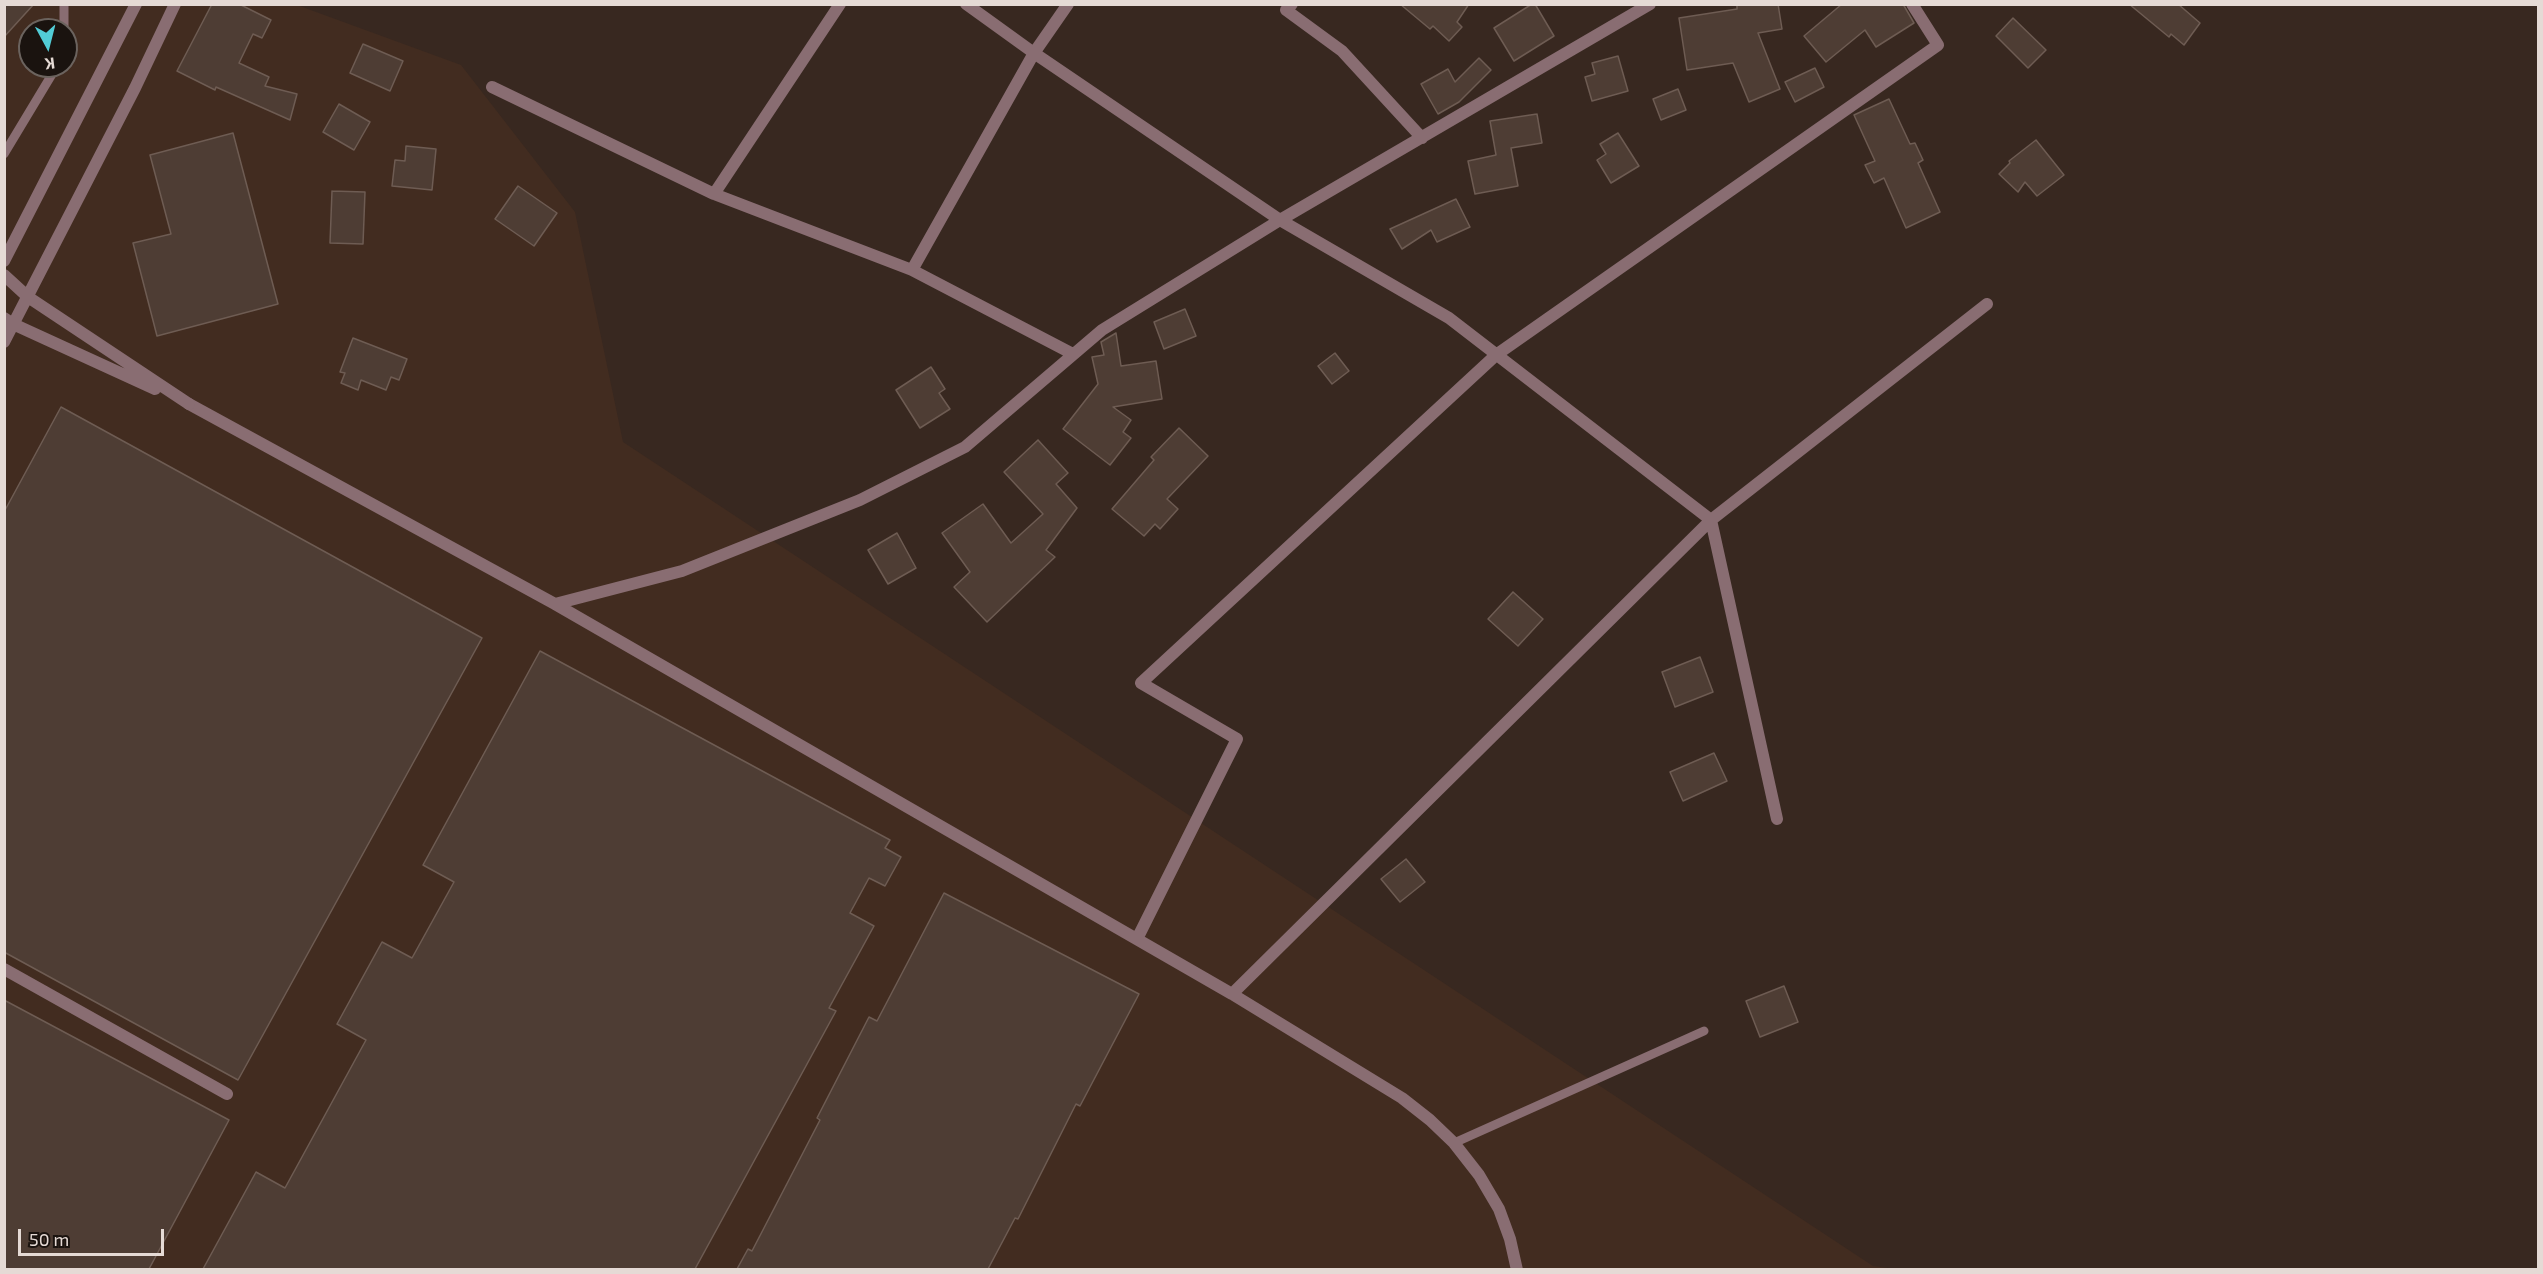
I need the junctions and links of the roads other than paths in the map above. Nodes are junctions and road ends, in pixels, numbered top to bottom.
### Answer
1 (136, 4) edge
2 (175, 4) edge
3 (840, 4) edge
4 (966, 4) edge
5 (1068, 4) edge
6 (1650, 4) edge
7 (1912, 4) edge
8 (1286, 6) edge
9 (1034, 53) junction
10 (50, 78) edge
11 (492, 87) dead end
12 (1422, 138) junction
13 (4, 154) edge
14 (714, 194) junction
15 (1280, 220) junction
16 (4, 261) edge
17 (912, 270) junction
18 (4, 275) edge
19 (28, 297) junction
20 (1987, 304) dead end
21 (9, 321) edge
22 (4, 342) edge
23 (1073, 354) junction
24 (1496, 355) junction
25 (189, 404) junction
26 (1710, 520) junction
27 (555, 604) junction
28 (1777, 819) dead end
29 (1137, 939) junction
30 (4, 969) edge
31 (1232, 994) junction
32 (1704, 1031) dead end
33 (226, 1094) dead end
34 (1454, 1143) junction
35 (1517, 1269) edge

1 - 16 street
2 - 19 street
3 - 14 street
4 - 9 street
5 - 9 street
6 - 12 street
7 - 24 street
8 - 12 street
9 - 15 street
9 - 17 street
10 - 13 lane
11 - 14 street
12 - 15 street
14 - 17 street
15 - 23 street
15 - 24 street
17 - 23 street
18 - 19 street
19 - 21 street
19 - 25 street
20 - 26 street
21 - 22 street
21 - 25 street
23 - 27 street
24 - 26 street
24 - 29 street
25 - 27 street
26 - 28 street
26 - 31 street
27 - 29 street
29 - 31 street
30 - 33 street
31 - 34 street
32 - 34 lane
34 - 35 street

